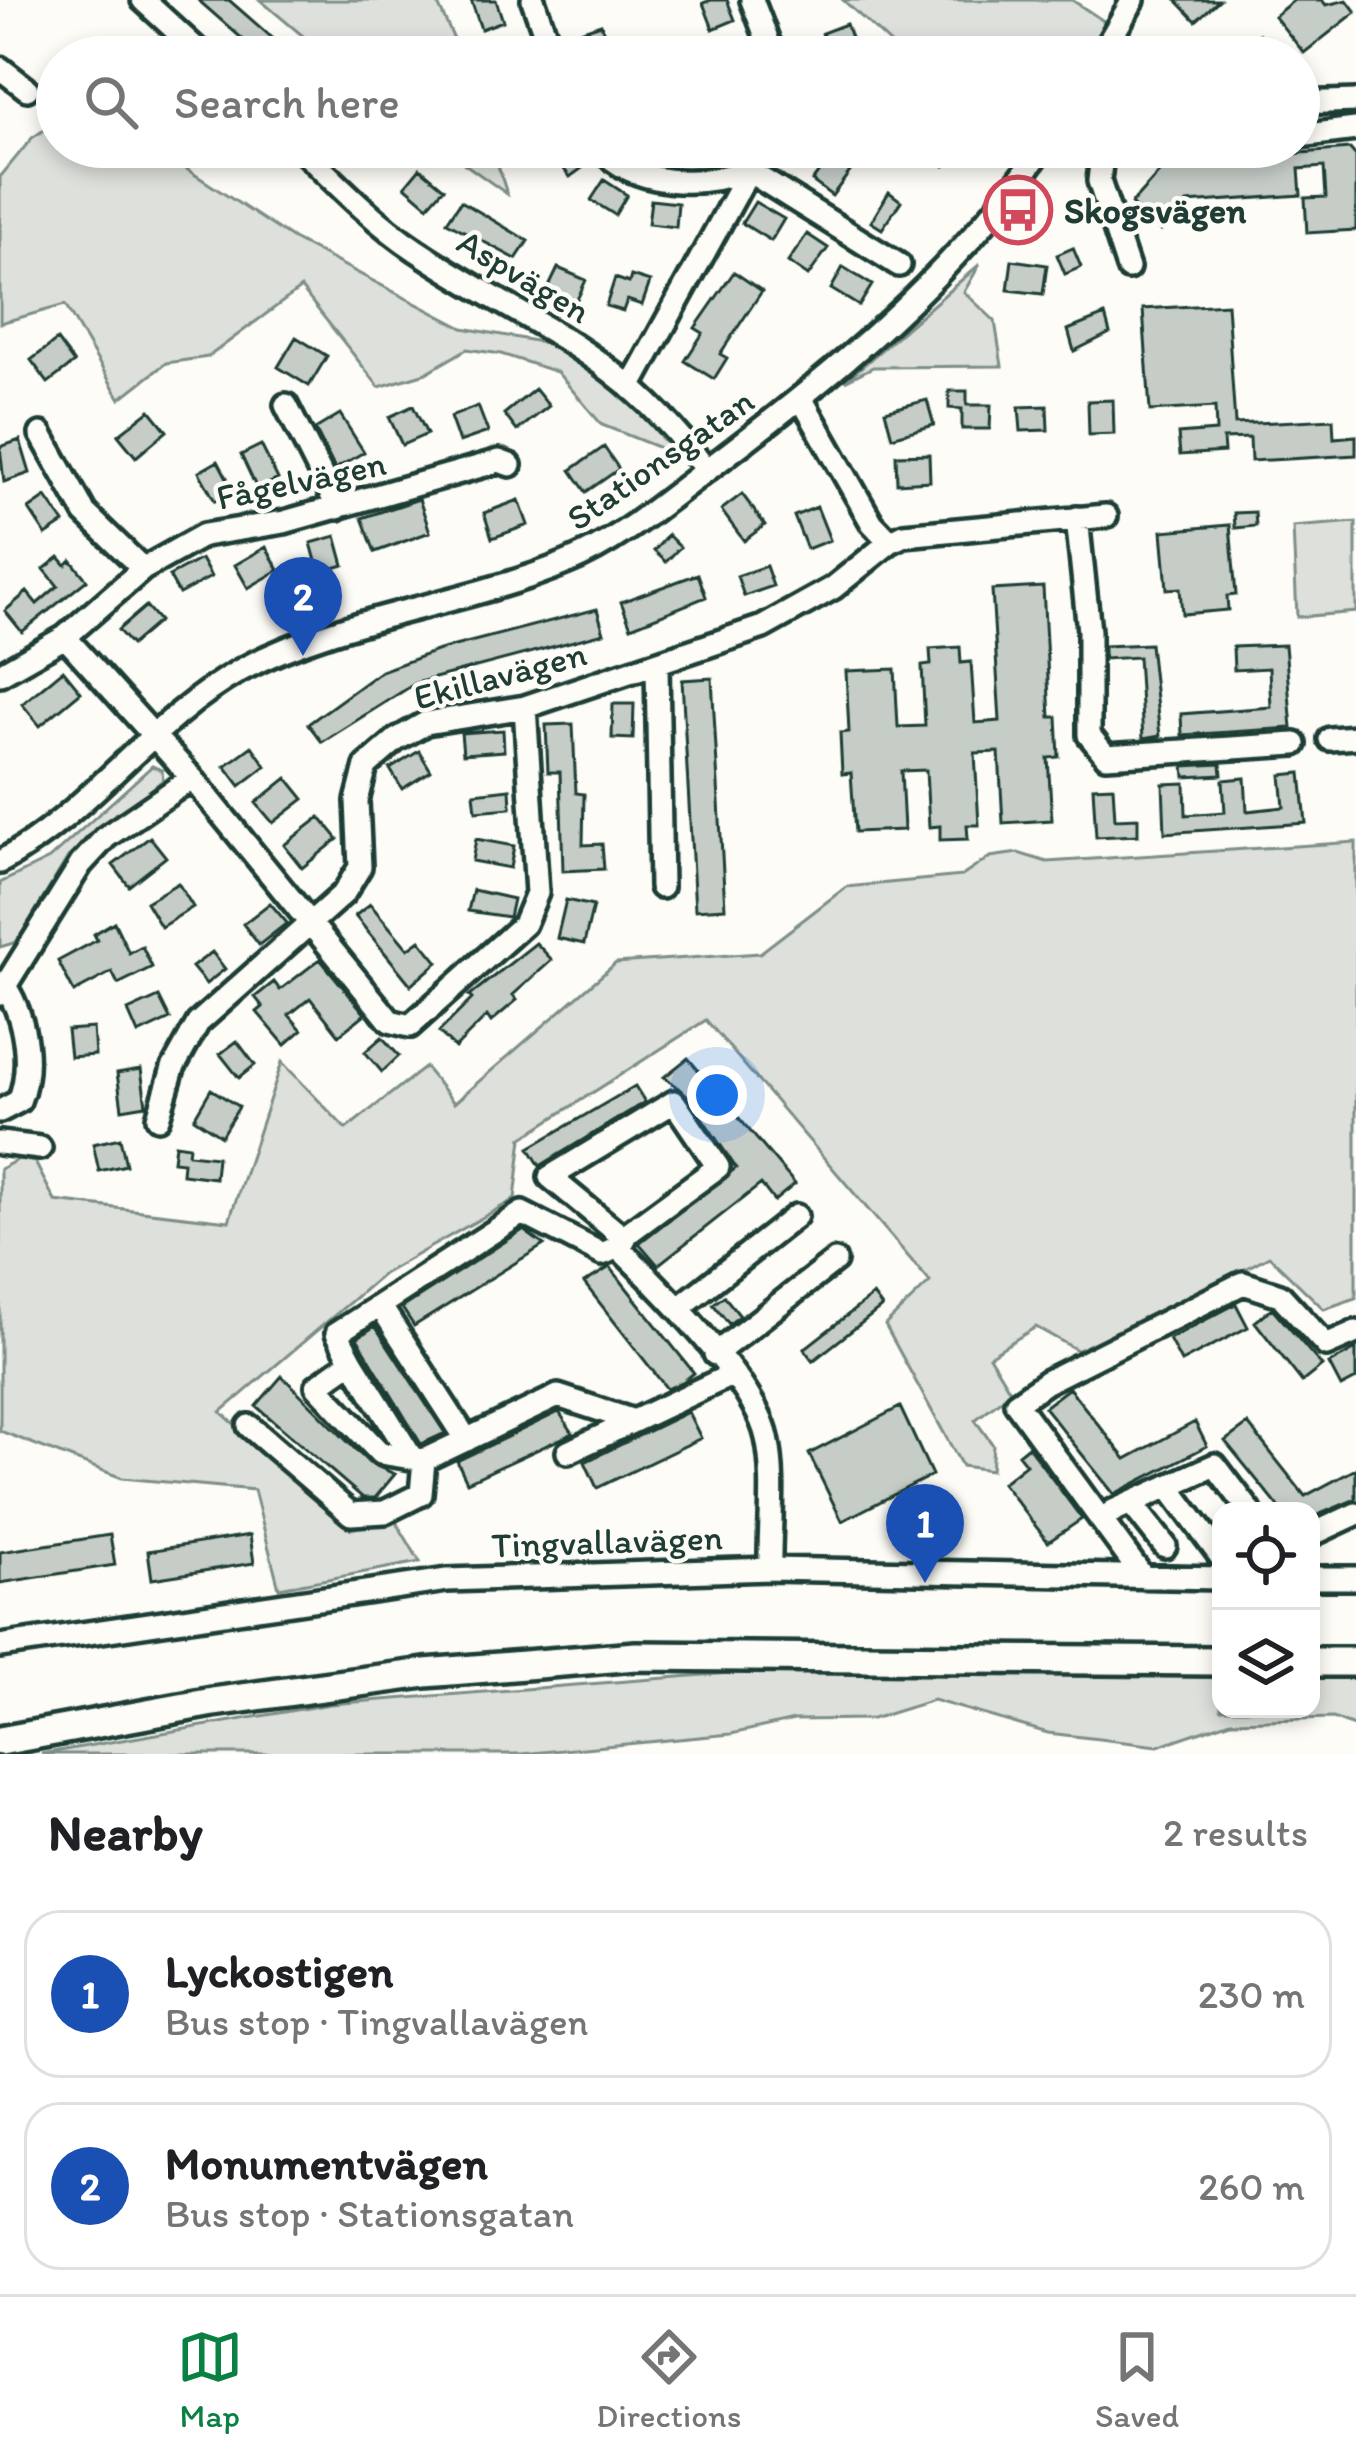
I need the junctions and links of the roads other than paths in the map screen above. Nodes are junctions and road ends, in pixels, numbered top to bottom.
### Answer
1 (143, 0) edge
2 (533, 0) edge
3 (752, 0) edge
4 (1133, 0) edge
5 (182, 36) edge
6 (546, 36) edge
7 (766, 36) edge
8 (1112, 36) edge
9 (0, 68) edge
10 (27, 89) dead end
11 (1356, 101) edge
12 (1320, 102) edge
13 (1356, 129) edge
14 (1320, 133) edge
15 (322, 168) edge
16 (632, 168) edge
17 (1029, 168) edge
18 (1101, 168) edge
19 (746, 170) junction
20 (899, 265) dead end
21 (1128, 268) dead end
22 (632, 384) junction
23 (801, 398) junction
24 (286, 405) dead end
25 (41, 434) dead end
26 (510, 465) dead end
27 (706, 470) junction
28 (338, 508) junction
29 (1106, 516) dead end
30 (1077, 518) junction
31 (890, 542) junction
32 (143, 569) junction
33 (65, 637) junction
34 (657, 666) junction
35 (0, 674) edge
36 (525, 707) junction
37 (1356, 737) edge
38 (151, 739) junction
39 (1330, 739) dead end
40 (1295, 744) dead end
41 (192, 778) junction
42 (0, 862) edge
43 (661, 887) dead end
44 (310, 922) junction
45 (4, 992) edge
46 (0, 1111) edge
47 (158, 1118) dead end
48 (0, 1143) edge
49 (40, 1148) dead end
50 (796, 1216) dead end
51 (622, 1243) junction
52 (835, 1261) dead end
53 (381, 1307) junction
54 (679, 1307) junction
55 (1356, 1332) edge
56 (715, 1354) junction
57 (352, 1361) junction
58 (730, 1375) junction
59 (634, 1421) junction
60 (249, 1426) dead end
61 (467, 1440) junction
62 (568, 1452) dead end
63 (418, 1459) junction
64 (1168, 1486) junction
65 (1243, 1502) edge
66 (1131, 1503) junction
67 (1354, 1519) edge
68 (1102, 1521) junction
69 (1320, 1532) edge
70 (1212, 1545) edge
71 (1165, 1546) dead end
72 (770, 1569) junction
73 (1143, 1577) junction
74 (1212, 1577) edge
75 (1320, 1578) edge
76 (1356, 1578) edge
77 (0, 1646) edge
78 (1212, 1661) edge
79 (1320, 1662) edge
80 (1356, 1662) edge
81 (0, 1741) edge

1 - 5 street
2 - 6 street
3 - 7 street
4 - 8 street
9 - 10 street
11 - 12 street
13 - 14 street
15 - 22 street, Aspvägen
16 - 19 street
17 - 23 street, Stationsgatan
18 - 21 street
19 - 20 street
19 - 22 street
22 - 27 street, Aspvägen
23 - 27 street, Stationsgatan
23 - 31 street
24 - 28 street
25 - 32 street
26 - 28 street, Fågelvägen
27 - 38 street, Stationsgatan
28 - 32 street, Fågelvägen
29 - 30 street
30 - 31 street
30 - 40 street
31 - 34 street, Ekillavägen
32 - 33 street, Fågelvägen
33 - 35 street, Fågelvägen
33 - 38 street
34 - 36 street, Ekillavägen
34 - 43 street
36 - 44 street, Ekillavägen
36 - 44 street
37 - 39 street
38 - 41 street
38 - 42 street, Stationsgatan
41 - 44 street
41 - 45 street
44 - 47 street, Ekillavägen
45 - 46 street
48 - 49 street
50 - 54 street
51 - 51 street
51 - 53 street
51 - 54 street
52 - 56 street
53 - 57 street
53 - 61 street
54 - 56 street
55 - 68 street
56 - 58 street
57 - 63 street
57 - 63 street
58 - 59 street
58 - 72 street
59 - 61 street
59 - 62 street
60 - 63 street
61 - 63 street
64 - 65 street
64 - 66 street
64 - 70 street
66 - 68 street
66 - 71 street
67 - 69 street
68 - 73 street
72 - 73 street, Tingvallavägen
72 - 77 street, Tingvallavägen
73 - 74 street, Tingvallavägen
75 - 76 street
78 - 81 main road
79 - 80 main road

